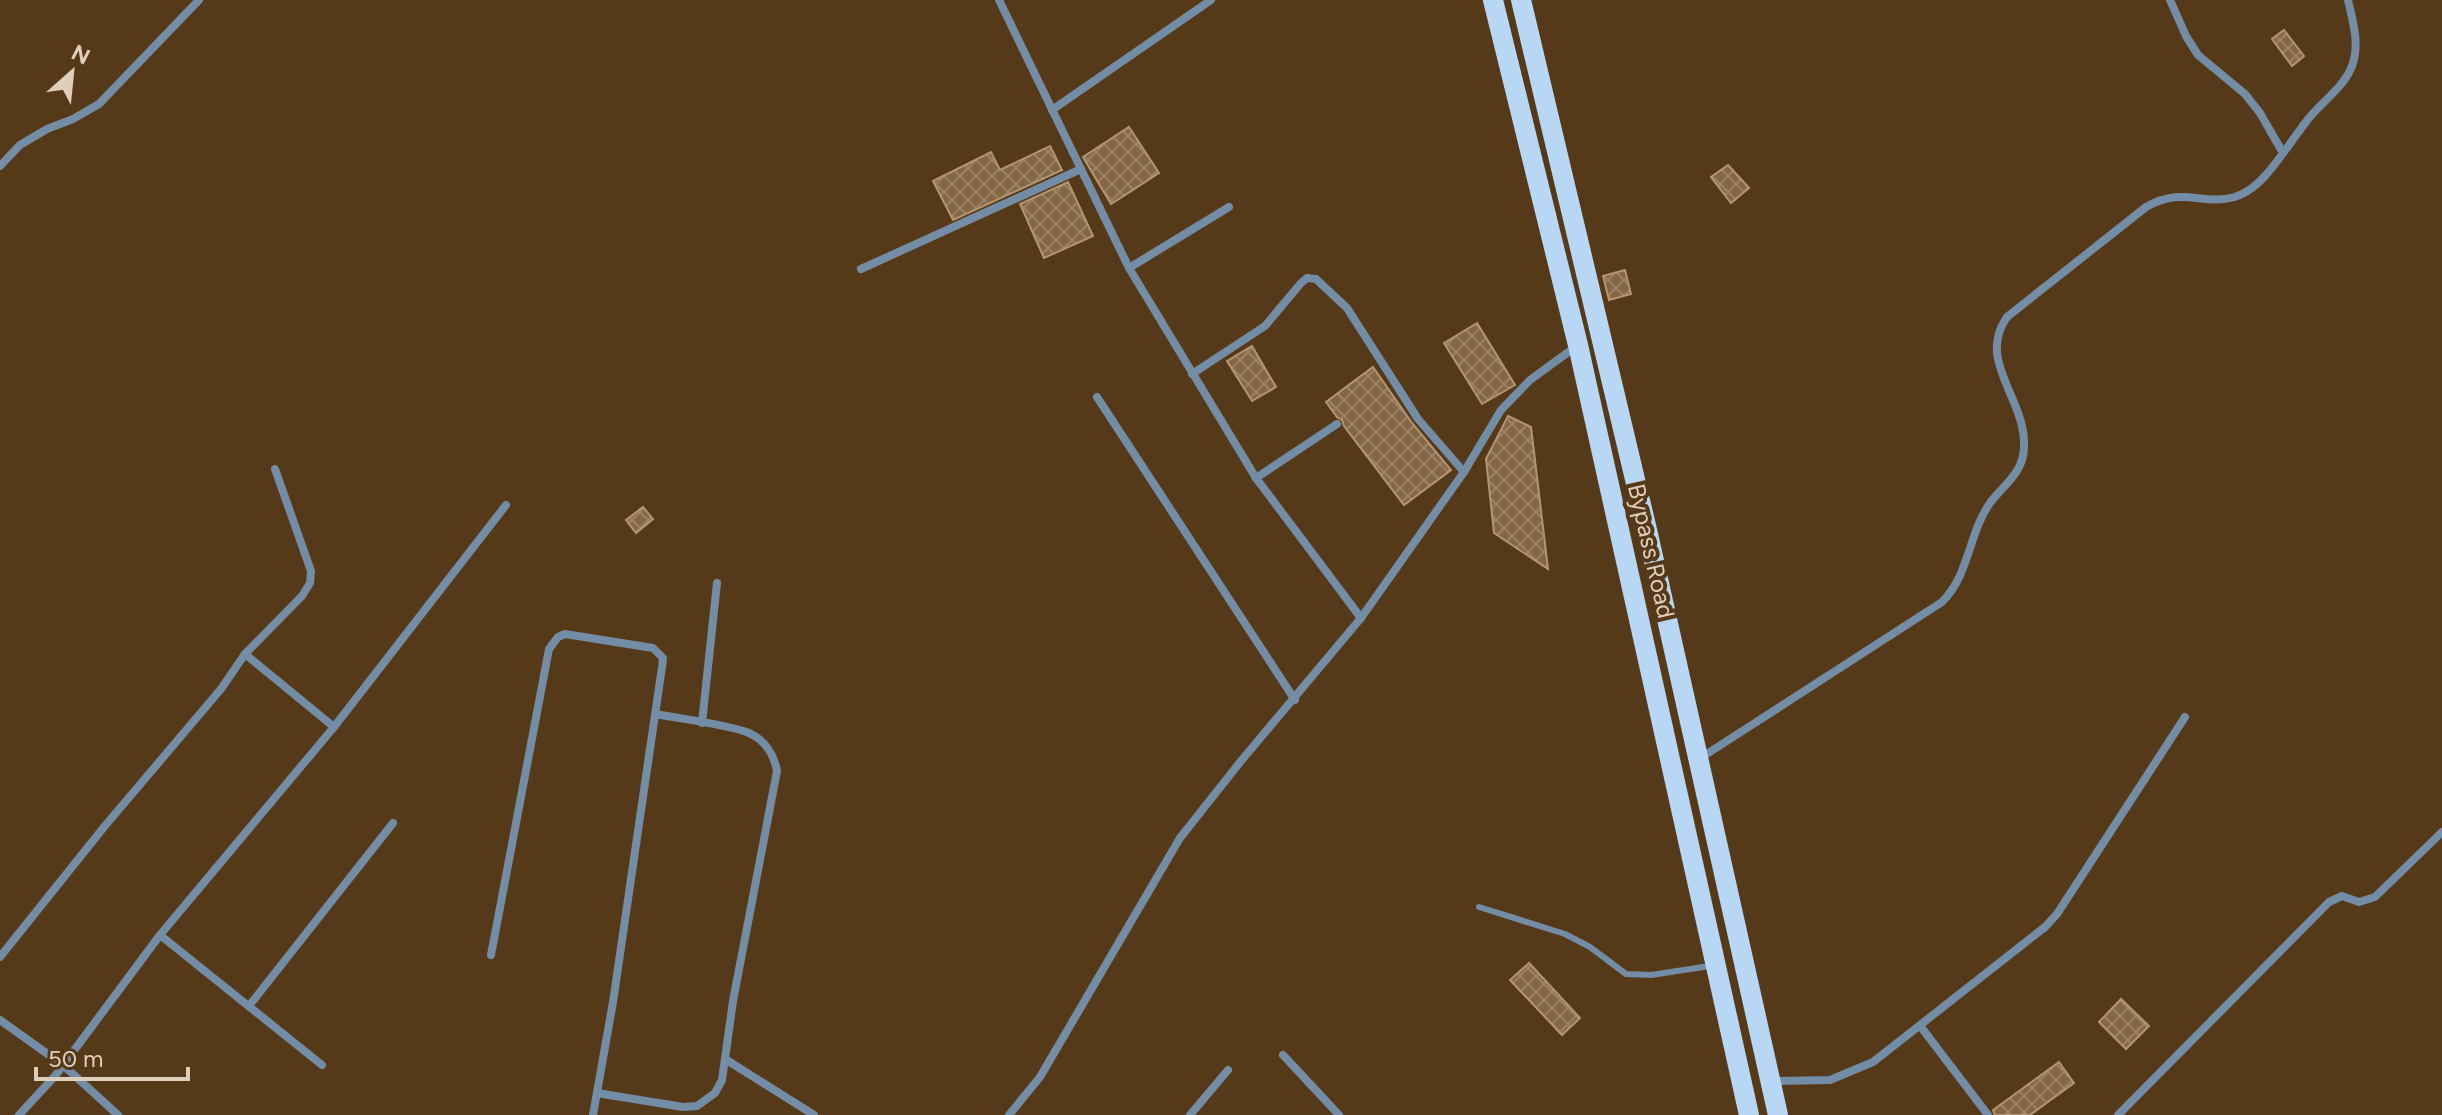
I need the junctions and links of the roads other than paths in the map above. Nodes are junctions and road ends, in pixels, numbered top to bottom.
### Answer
1 (199, 0) edge
2 (999, 0) edge
3 (1211, 0) edge
4 (1493, 0) edge
5 (1521, 0) edge
6 (2170, 0) edge
7 (2348, 0) edge
8 (1052, 110) junction
9 (2283, 153) junction
10 (0, 166) edge
11 (1081, 169) junction
12 (1229, 207) dead end
13 (1129, 268) junction
14 (861, 269) dead end
15 (1578, 345) junction
16 (1192, 374) junction
17 (1097, 397) dead end
18 (1337, 424) dead end
19 (275, 469) dead end
20 (1464, 472) junction
21 (1256, 478) junction
22 (506, 505) dead end
23 (717, 583) dead end
24 (1361, 618) junction
25 (245, 654) junction
26 (1295, 700) junction
27 (656, 714) junction
28 (2185, 717) dead end
29 (702, 723) junction
30 (334, 727) junction
31 (1698, 760) junction
32 (393, 823) dead end
33 (2442, 832) edge
34 (1479, 907) dead end
35 (160, 935) junction
36 (491, 955) dead end
37 (0, 957) edge
38 (1716, 965) junction
39 (249, 1006) junction
40 (0, 1020) edge
41 (1921, 1027) junction
42 (1283, 1055) dead end
43 (725, 1059) junction
44 (63, 1065) junction
45 (322, 1065) dead end
46 (1228, 1070) dead end
47 (1770, 1081) junction
48 (597, 1093) junction
49 (19, 1115) edge
50 (118, 1115) edge
51 (593, 1115) edge
52 (814, 1115) edge
53 (1009, 1115) edge
54 (1190, 1115) edge
55 (1339, 1115) edge
56 (1749, 1115) edge
57 (1778, 1115) edge
58 (1988, 1115) edge
59 (2118, 1115) edge

1 - 10 street
2 - 8 street
3 - 8 street
4 - 15 main road, Bypass Road
5 - 31 main road, Bypass Road
6 - 9 street
7 - 9 street
8 - 11 street
9 - 31 street
11 - 13 street
11 - 14 street
12 - 13 street
13 - 16 street
15 - 20 street
15 - 38 main road, Bypass Road
16 - 20 street
16 - 21 street
17 - 26 street
18 - 21 street
19 - 25 street
20 - 24 street
21 - 24 street
22 - 30 street
23 - 29 street
24 - 26 street
25 - 30 street
25 - 37 street
26 - 53 street
27 - 29 street
27 - 36 street
27 - 48 street
28 - 41 street
29 - 43 street
30 - 35 street
31 - 47 main road, Bypass Road
32 - 39 street
33 - 59 street
34 - 38 lane
35 - 39 street
35 - 44 street
38 - 56 main road, Bypass Road
39 - 45 street
40 - 44 street
41 - 47 street
41 - 58 street
42 - 55 street
43 - 48 street
43 - 52 street
44 - 49 street
44 - 50 street
46 - 54 street
47 - 57 main road, Bypass Road
48 - 51 street

